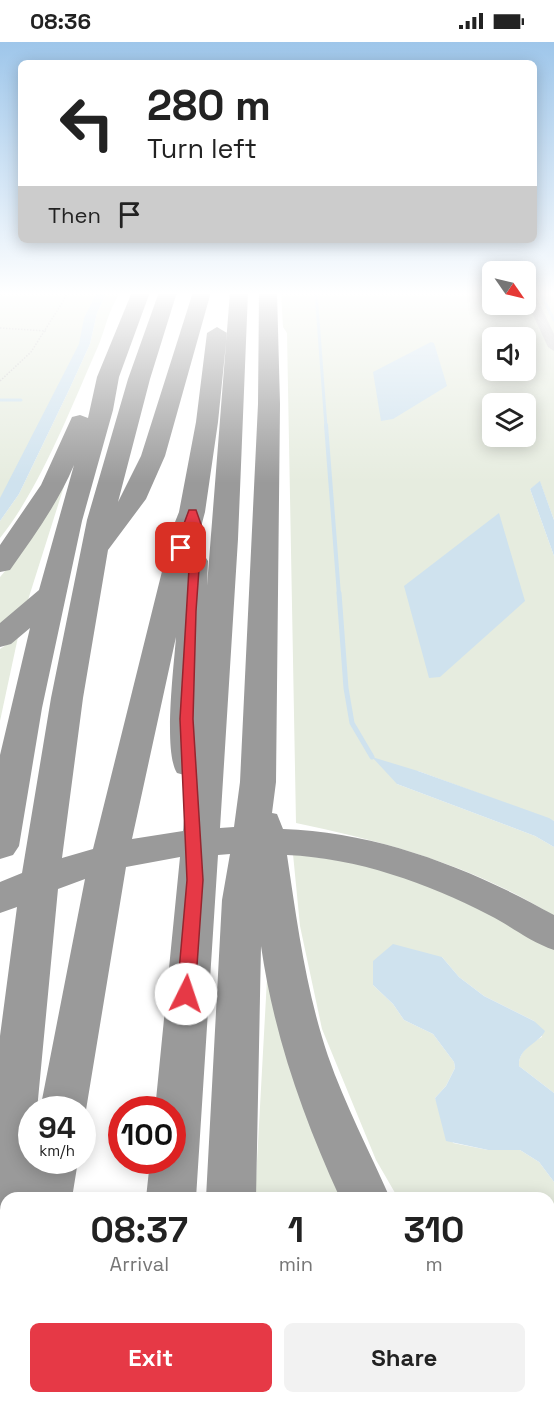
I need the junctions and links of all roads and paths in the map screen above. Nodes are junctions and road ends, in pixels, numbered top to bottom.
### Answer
1 (28, 356) edge
2 (116, 356) edge
3 (147, 356) edge
4 (184, 356) edge
5 (214, 356) edge
6 (235, 356) edge
7 (269, 356) edge
8 (108, 377) junction
9 (0, 381) edge
10 (192, 512) junction
11 (0, 564) edge
12 (5, 634) edge
13 (258, 782) junction
14 (0, 846) edge
15 (195, 880) junction
16 (0, 898) edge
17 (554, 934) edge
18 (65, 1096) edge
19 (52, 1174) edge
20 (4, 1192) edge
21 (48, 1192) edge
22 (171, 1192) edge
23 (231, 1192) edge
24 (362, 1192) edge

1 - 9 path
2 - 8 highway
3 - 20 highway
4 - 12 highway
5 - 10 highway
6 - 15 highway
7 - 13 highway
8 - 11 highway
8 - 14 highway
10 - 15 highway
10 - 18 highway
13 - 23 highway
13 - 24 highway
15 - 22 highway
16 - 17 highway
19 - 21 highway

